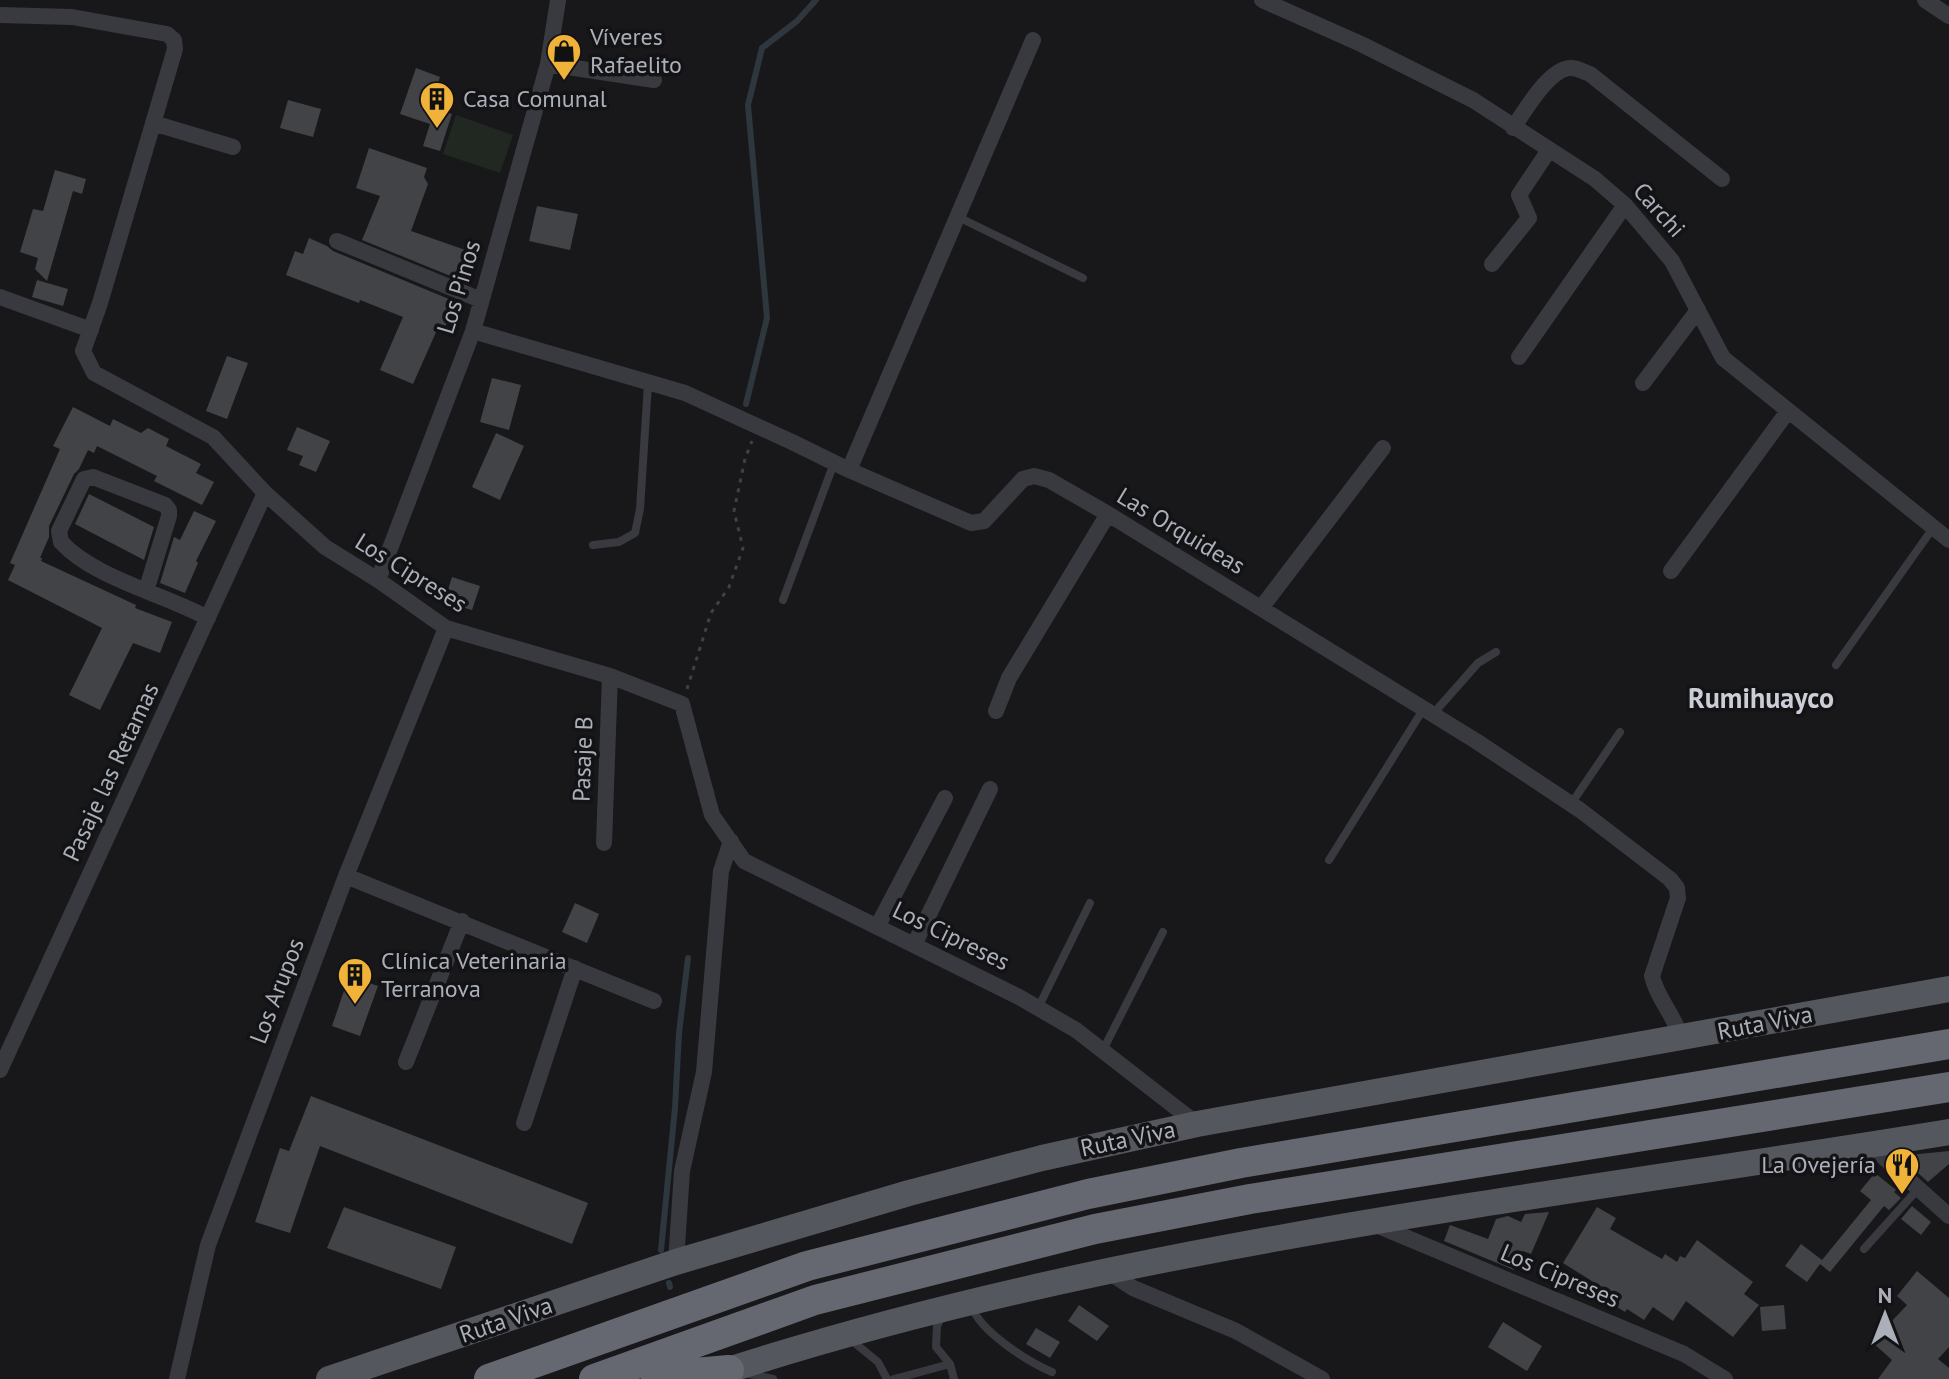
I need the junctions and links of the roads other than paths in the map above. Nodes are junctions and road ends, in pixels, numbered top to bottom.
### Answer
1 (558, 0) edge
2 (1262, 0) edge
3 (1925, 0) edge
4 (1292, 6) edge
5 (0, 15) edge
6 (1949, 16) edge
7 (1033, 40) dead end
8 (548, 64) junction
9 (654, 80) dead end
10 (153, 123) junction
11 (1513, 128) junction
12 (233, 147) dead end
13 (1549, 150) junction
14 (1722, 179) dead end
15 (1625, 205) junction
16 (955, 216) junction
17 (337, 241) dead end
18 (1492, 264) dead end
19 (1083, 278) dead end
20 (0, 297) edge
21 (481, 300) junction
22 (1698, 310) junction
23 (91, 330) junction
24 (473, 331) junction
25 (1519, 357) dead end
26 (1643, 383) dead end
27 (648, 384) junction
28 (1788, 411) junction
29 (1383, 448) dead end
30 (841, 467) junction
31 (265, 493) junction
32 (1108, 514) junction
33 (1933, 528) junction
34 (1949, 540) edge
35 (593, 545) dead end
36 (1671, 571) dead end
37 (378, 580) junction
38 (146, 591) junction
39 (783, 600) dead end
40 (1261, 608) junction
41 (208, 618) junction
42 (446, 628) junction
43 (1496, 652) dead end
44 (1836, 665) dead end
45 (610, 676) junction
46 (996, 711) dead end
47 (1428, 711) junction
48 (1620, 732) dead end
49 (990, 789) dead end
50 (945, 798) dead end
51 (1571, 804) junction
52 (731, 841) junction
53 (604, 843) dead end
54 (1329, 860) dead end
55 (346, 876) junction
56 (1090, 903) dead end
57 (462, 921) junction
58 (877, 927) junction
59 (1163, 932) dead end
60 (914, 945) junction
61 (575, 968) junction
62 (1949, 989) edge
63 (654, 1001) dead end
64 (1038, 1008) junction
65 (1681, 1039) junction
66 (1949, 1044) edge
67 (1102, 1051) junction
68 (406, 1062) dead end
69 (0, 1070) edge
70 (1949, 1087) edge
71 (524, 1123) dead end
72 (1197, 1124) junction
73 (1949, 1132) edge
74 (1870, 1145) junction
75 (1918, 1189) junction
76 (1949, 1216) edge
77 (1373, 1223) junction
78 (1864, 1249) dead end
79 (676, 1262) junction
80 (1107, 1271) junction
81 (970, 1303) junction
82 (944, 1309) junction
83 (843, 1336) junction
84 (950, 1364) junction
85 (1052, 1372) dead end
86 (716, 1375) edge
87 (177, 1379) edge
88 (329, 1379) edge
89 (489, 1379) edge
90 (594, 1379) edge
91 (656, 1379) edge
92 (773, 1379) edge
93 (887, 1379) edge
94 (894, 1379) edge
95 (954, 1379) edge
96 (1322, 1379) edge
97 (1725, 1379) edge

1 - 8 street, Los Pinos
2 - 4 street, Carchi
3 - 6 street
4 - 11 street, Carchi
5 - 10 street, Los Cipreses
7 - 16 street
8 - 9 street
8 - 21 street, Los Pinos
10 - 12 street
10 - 23 street, Los Cipreses
11 - 13 street, Carchi
11 - 14 street
13 - 15 street, Carchi
13 - 18 street
15 - 22 street, Carchi
15 - 25 street
16 - 19 lane
16 - 30 street
17 - 21 street
20 - 23 street
21 - 24 street, Los Pinos
22 - 26 street
22 - 28 street, Carchi
23 - 31 street, Los Cipreses
24 - 27 street, Las Orquideas
24 - 37 street, Los Pinos
27 - 30 street, Las Orquideas
27 - 35 lane
28 - 33 street, Carchi
28 - 36 street
29 - 40 street
30 - 32 street, Las Orquideas
30 - 39 lane
31 - 37 street, Los Cipreses
31 - 41 street, Pasaje las Retamas
32 - 40 street, Las Orquideas
32 - 46 street
33 - 34 street, Carchi
33 - 44 lane
37 - 42 street, Los Cipreses
38 - 38 street
38 - 41 street
40 - 47 street, Las Orquideas
41 - 69 street, Pasaje las Retamas
42 - 45 street, Los Cipreses
42 - 55 street, Los Arupos
43 - 47 lane
45 - 52 street, Los Cipreses
45 - 53 street, Pasaje B
47 - 51 street, Las Orquideas
47 - 54 lane
48 - 51 lane
49 - 60 street
50 - 58 street
51 - 65 street, Las Orquideas
52 - 58 street, Los Cipreses
52 - 79 street
55 - 57 street
55 - 87 street, Los Arupos
56 - 64 lane
57 - 61 street
57 - 68 street
58 - 60 street, Los Cipreses
59 - 67 lane
60 - 64 street, Los Cipreses
61 - 63 street
61 - 71 street
62 - 65 main road, Ruta Viva
64 - 67 street, Los Cipreses
65 - 72 main road, Ruta Viva
66 - 89 highway, Ruta Viva
67 - 72 street, Los Cipreses
70 - 90 highway
72 - 79 main road, Ruta Viva
73 - 74 main road
74 - 75 street
74 - 77 main road
75 - 76 street
75 - 78 lane
77 - 80 main road
77 - 97 street, Los Cipreses
79 - 88 main road, Ruta Viva
80 - 81 main road
80 - 96 street
81 - 82 main road
81 - 85 lane
82 - 83 main road
82 - 84 lane
83 - 86 main road
83 - 93 lane
84 - 94 lane
84 - 95 lane
86 - 91 highway
86 - 92 lane

